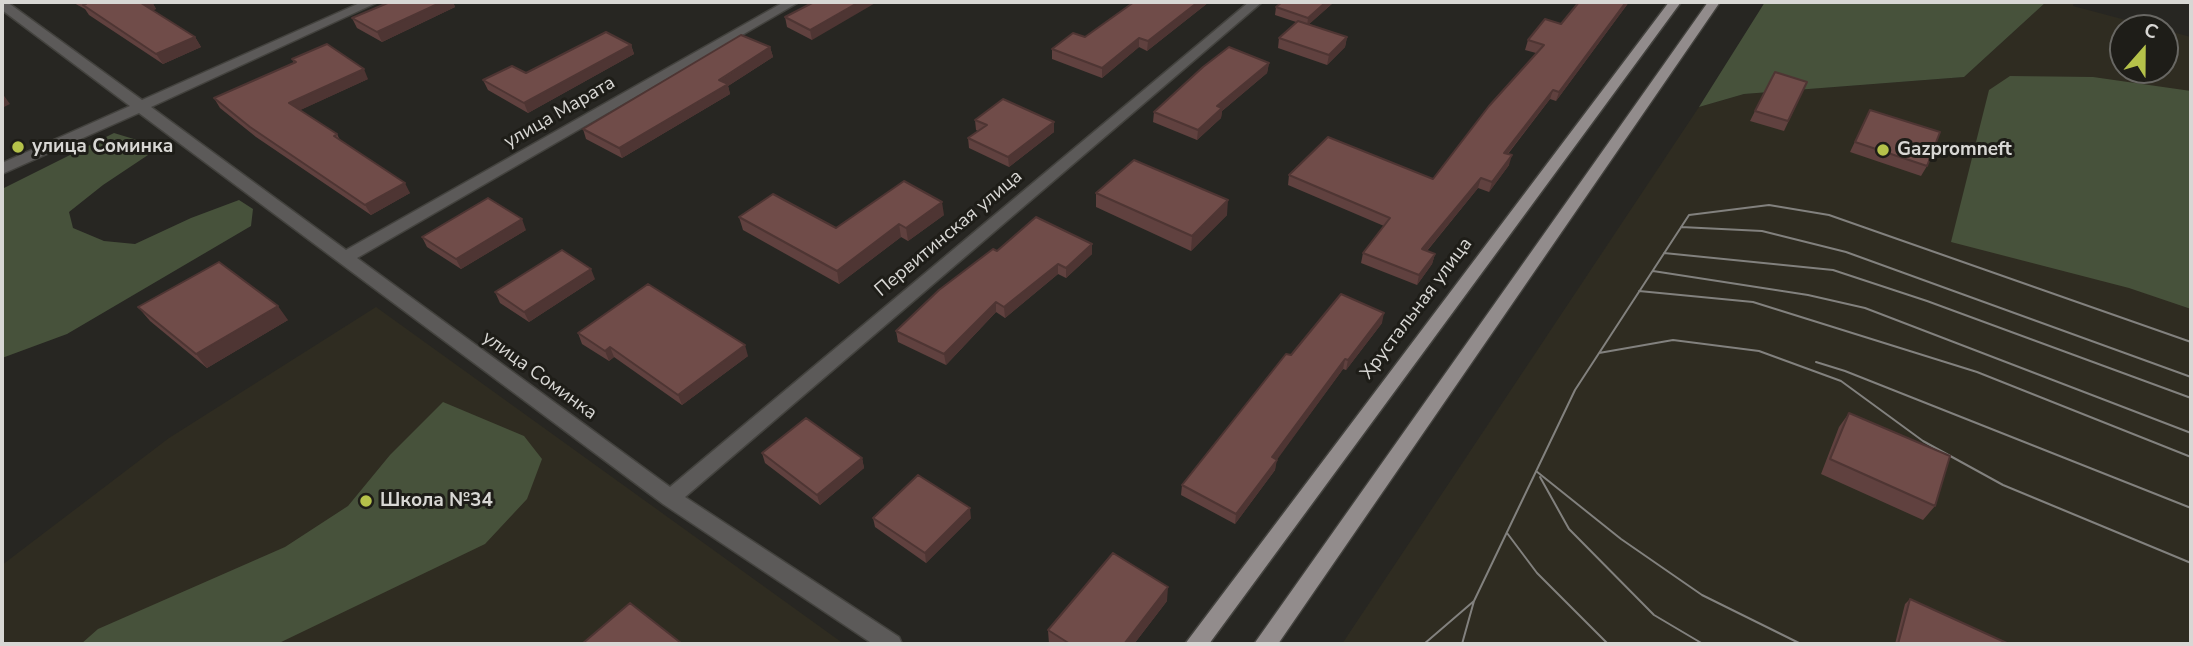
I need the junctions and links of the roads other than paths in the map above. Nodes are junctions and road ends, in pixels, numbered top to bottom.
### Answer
1 (372, 2) edge
2 (793, 2) edge
3 (1256, 2) edge
4 (1675, 2) edge
5 (1714, 2) edge
6 (2, 4) edge
7 (140, 107) junction
8 (2, 169) edge
9 (345, 258) junction
10 (670, 498) junction
11 (891, 644) edge
12 (1196, 644) edge
13 (1265, 644) edge

1 - 7 street
2 - 9 street, улица Марата
3 - 10 street, Первитинская улица
4 - 12 main road, Хрустальная улица
5 - 13 main road
6 - 7 street, улица Соминка
7 - 8 street
7 - 9 street, улица Соминка
9 - 10 street, улица Соминка
10 - 11 street, улица Соминка

